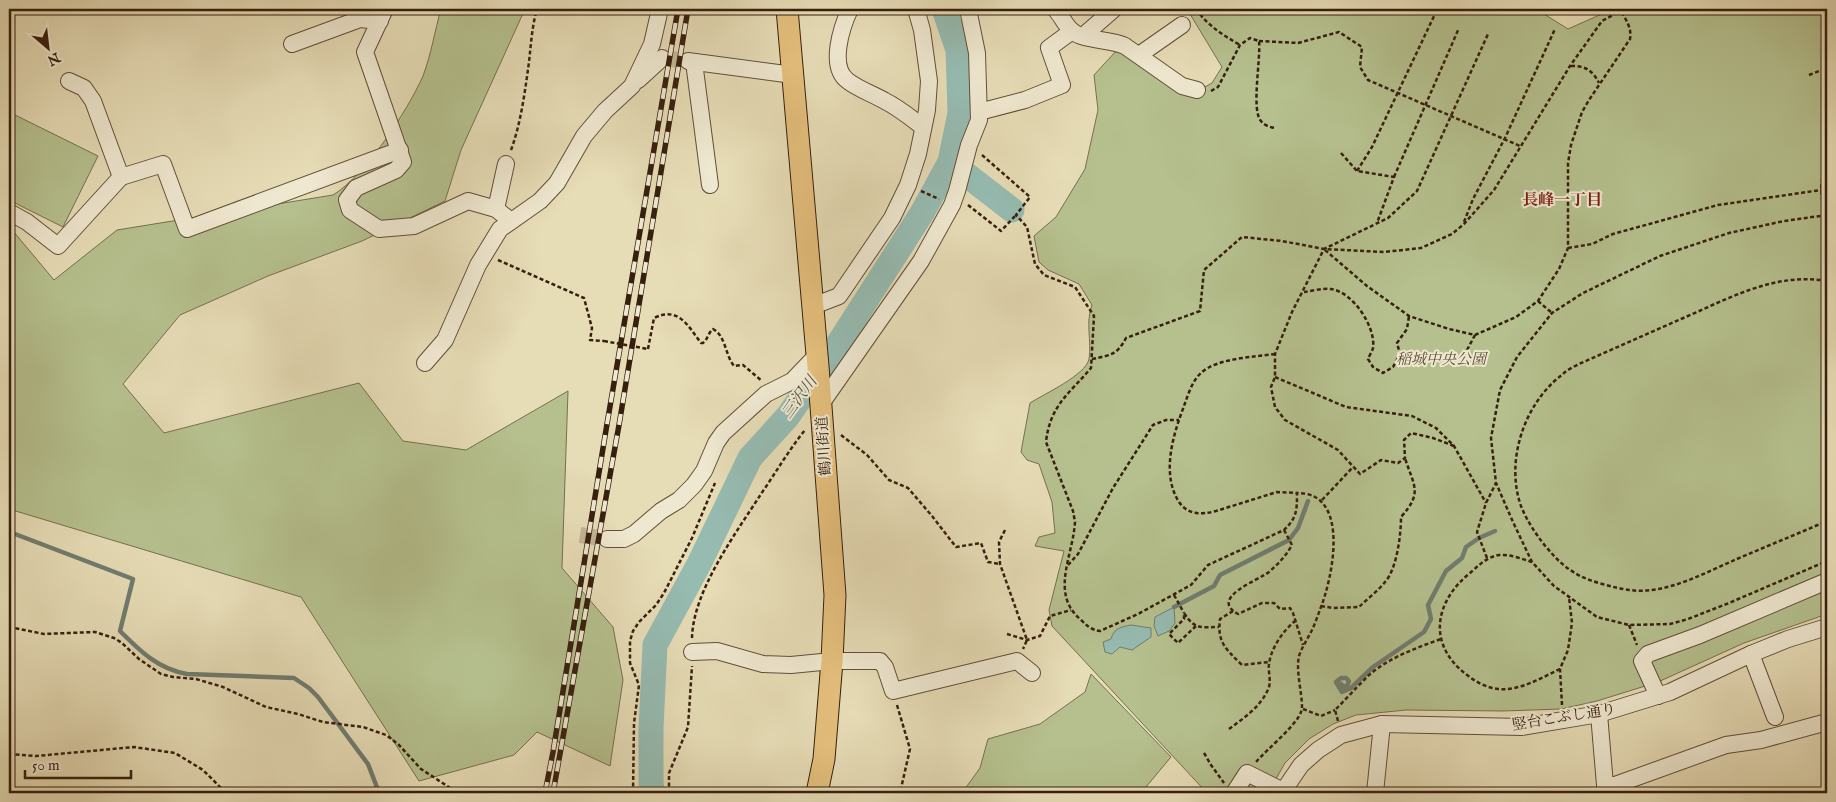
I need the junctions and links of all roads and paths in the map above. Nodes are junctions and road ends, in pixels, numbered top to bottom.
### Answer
1 (537, 9) edge
2 (660, 9) edge
3 (787, 9) edge
4 (850, 9) edge
5 (916, 9) edge
6 (968, 9) edge
7 (1055, 9) edge
8 (1114, 9) edge
9 (1196, 9) edge
10 (1622, 10) edge
11 (1435, 14) dead end
12 (382, 15) edge
13 (1182, 25) dead end
14 (1459, 28) dead end
15 (1555, 29) dead end
16 (1078, 34) junction
17 (1488, 34) dead end
18 (1259, 41) junction
19 (292, 44) dead end
20 (1240, 46) junction
21 (1139, 55) junction
22 (662, 58) dead end
23 (1570, 66) junction
24 (1827, 68) edge
25 (793, 75) junction
26 (1809, 75) dead end
27 (69, 81) dead end
28 (1599, 82) junction
29 (632, 86) junction
30 (1197, 90) joint
31 (1397, 93) junction
32 (1426, 105) junction
33 (979, 112) junction
34 (1452, 116) junction
35 (924, 127) junction
36 (1275, 128) dead end
37 (1505, 138) junction
38 (1520, 146) junction
39 (968, 148) junction
40 (400, 150) junction
41 (1341, 153) dead end
42 (506, 164) joint
43 (1827, 166) edge
44 (1357, 172) junction
45 (121, 177) junction
46 (1394, 177) junction
47 (710, 185) dead end
48 (917, 189) dead end
49 (1821, 190) junction
50 (955, 197) junction
51 (496, 209) junction
52 (9, 212) edge
53 (1016, 215) junction
54 (1826, 215) edge
55 (510, 221) junction
56 (1377, 223) junction
57 (1464, 224) junction
58 (1568, 248) junction
59 (1324, 249) junction
60 (485, 254) junction
61 (1827, 281) edge
62 (1303, 292) junction
63 (1538, 302) junction
64 (813, 306) junction
65 (1552, 313) junction
66 (1410, 316) junction
67 (1475, 335) junction
68 (1467, 350) dead end
69 (1275, 354) junction
70 (1092, 359) junction
71 (818, 361) junction
72 (425, 363) dead end
73 (1275, 377) junction
74 (772, 390) junction
75 (821, 406) junction
76 (1179, 420) junction
77 (841, 435) dead end
78 (1454, 446) junction
79 (1405, 458) junction
80 (1353, 467) junction
81 (716, 481) dead end
82 (1496, 482) junction
83 (1297, 493) junction
84 (1321, 501) junction
85 (1486, 503) junction
86 (1827, 521) edge
87 (1005, 530) dead end
88 (1284, 530) junction
89 (607, 539) tunnel mouth
90 (1487, 558) junction
91 (1827, 561) edge
92 (1532, 562) junction
93 (1000, 564) junction
94 (1068, 565) junction
95 (1827, 581) edge
96 (1174, 595) junction
97 (1569, 597) junction
98 (1321, 606) junction
99 (1071, 610) junction
100 (1233, 611) junction
101 (1184, 613) junction
102 (1295, 621) junction
103 (1629, 625) junction
104 (1196, 626) junction
105 (9, 627) edge
106 (1219, 627) junction
107 (1827, 627) edge
108 (1007, 634) dead end
109 (1441, 639) junction
110 (1027, 640) junction
111 (1303, 645) junction
112 (692, 652) junction
113 (1751, 654) junction
114 (832, 661) junction
115 (1642, 661) junction
116 (1269, 662) junction
117 (1560, 669) junction
118 (1032, 673) dead end
119 (893, 691) junction
120 (1658, 696) junction
121 (1303, 709) junction
122 (1335, 710) junction
123 (1563, 710) dead end
124 (1599, 714) junction
125 (1775, 718) dead end
126 (1827, 722) edge
127 (1382, 724) junction
128 (1339, 726) dead end
129 (1230, 729) dead end
130 (9, 754) edge
131 (1204, 754) dead end
132 (1247, 773) junction
133 (1235, 792) edge
134 (1283, 792) edge
135 (226, 793) edge
136 (458, 793) edge
137 (633, 793) edge
138 (669, 793) edge
139 (817, 793) edge
140 (900, 793) edge
141 (1376, 793) edge

1 - 42 path
2 - 29 street
3 - 25 main road, 鶴川街道
4 - 35 street
5 - 35 street
6 - 33 street
7 - 16 street
8 - 16 street
9 - 20 path
10 - 23 path
10 - 28 path
11 - 31 path
12 - 19 street
12 - 40 street
13 - 21 street
14 - 32 path
15 - 37 path
16 - 21 street
16 - 33 street
17 - 34 path
18 - 20 path
18 - 31 path
18 - 36 path
20 - 30 path
21 - 30 street
22 - 29 street
23 - 28 path
23 - 38 path
24 - 26 path
25 - 47 street
25 - 64 main road, 鶴川街道
27 - 45 street
28 - 58 path
29 - 55 street
31 - 32 path
31 - 44 path
32 - 34 path
32 - 46 path
33 - 39 street
34 - 37 path
34 - 56 path
35 - 64 street
37 - 38 path
37 - 57 path
38 - 57 path
39 - 50 street
39 - 53 path
40 - 45 street
40 - 51 street
41 - 44 path
42 - 51 street
43 - 49 path
44 - 46 path
45 - 52 street
46 - 56 path
48 - 50 path
49 - 54 path
49 - 58 path
50 - 53 path
50 - 75 street
51 - 55 street
53 - 70 path
54 - 65 path
55 - 60 street
56 - 59 path
57 - 59 path
58 - 63 path
59 - 62 path
59 - 66 path
59 - 70 path
60 - 72 street
60 - 74 path, bridge
61 - 86 path
62 - 66 path
62 - 69 path
63 - 65 path
63 - 67 path
64 - 71 main road, 鶴川街道
65 - 82 path
66 - 67 path
67 - 68 path
69 - 73 path
69 - 76 path
70 - 94 path
71 - 74 street
71 - 75 main road, 鶴川街道
73 - 78 path
73 - 80 path
74 - 89 street
75 - 112 path
75 - 114 main road, 鶴川街道
76 - 83 path
76 - 94 path
77 - 93 path
78 - 79 path
78 - 85 path
79 - 80 path
79 - 98 path
80 - 84 path
81 - 137 path
82 - 85 path
82 - 92 path
83 - 84 path
83 - 88 path
84 - 98 path
85 - 90 path
87 - 93 path
88 - 96 path
88 - 100 path
90 - 92 path
90 - 109 path
91 - 103 path
92 - 97 path
93 - 110 path
94 - 99 path
95 - 115 street
96 - 99 path
96 - 101 path
97 - 103 path
97 - 117 path
98 - 111 path
99 - 110 path
100 - 102 path
100 - 106 path
101 - 104 path
101 - 104 path
102 - 111 path
102 - 116 path
103 - 115 path
104 - 106 path
105 - 136 path
106 - 116 path
107 - 113 street, 竪台こぶし通り
108 - 110 path
109 - 117 path
109 - 122 path
111 - 121 path
112 - 114 street
112 - 138 path
113 - 120 street, 竪台こぶし通り
113 - 125 street
114 - 119 street
114 - 139 main road, 鶴川街道
115 - 120 street
116 - 129 path
117 - 123 path
118 - 119 street
119 - 140 path
120 - 124 street, 竪台こぶし通り
121 - 122 path
121 - 132 path
122 - 128 path
124 - 126 street
124 - 127 street, 竪台こぶし通り
127 - 134 street, 竪台こぶし通り
127 - 141 street
130 - 135 path
131 - 133 path
132 - 133 street
132 - 134 street

